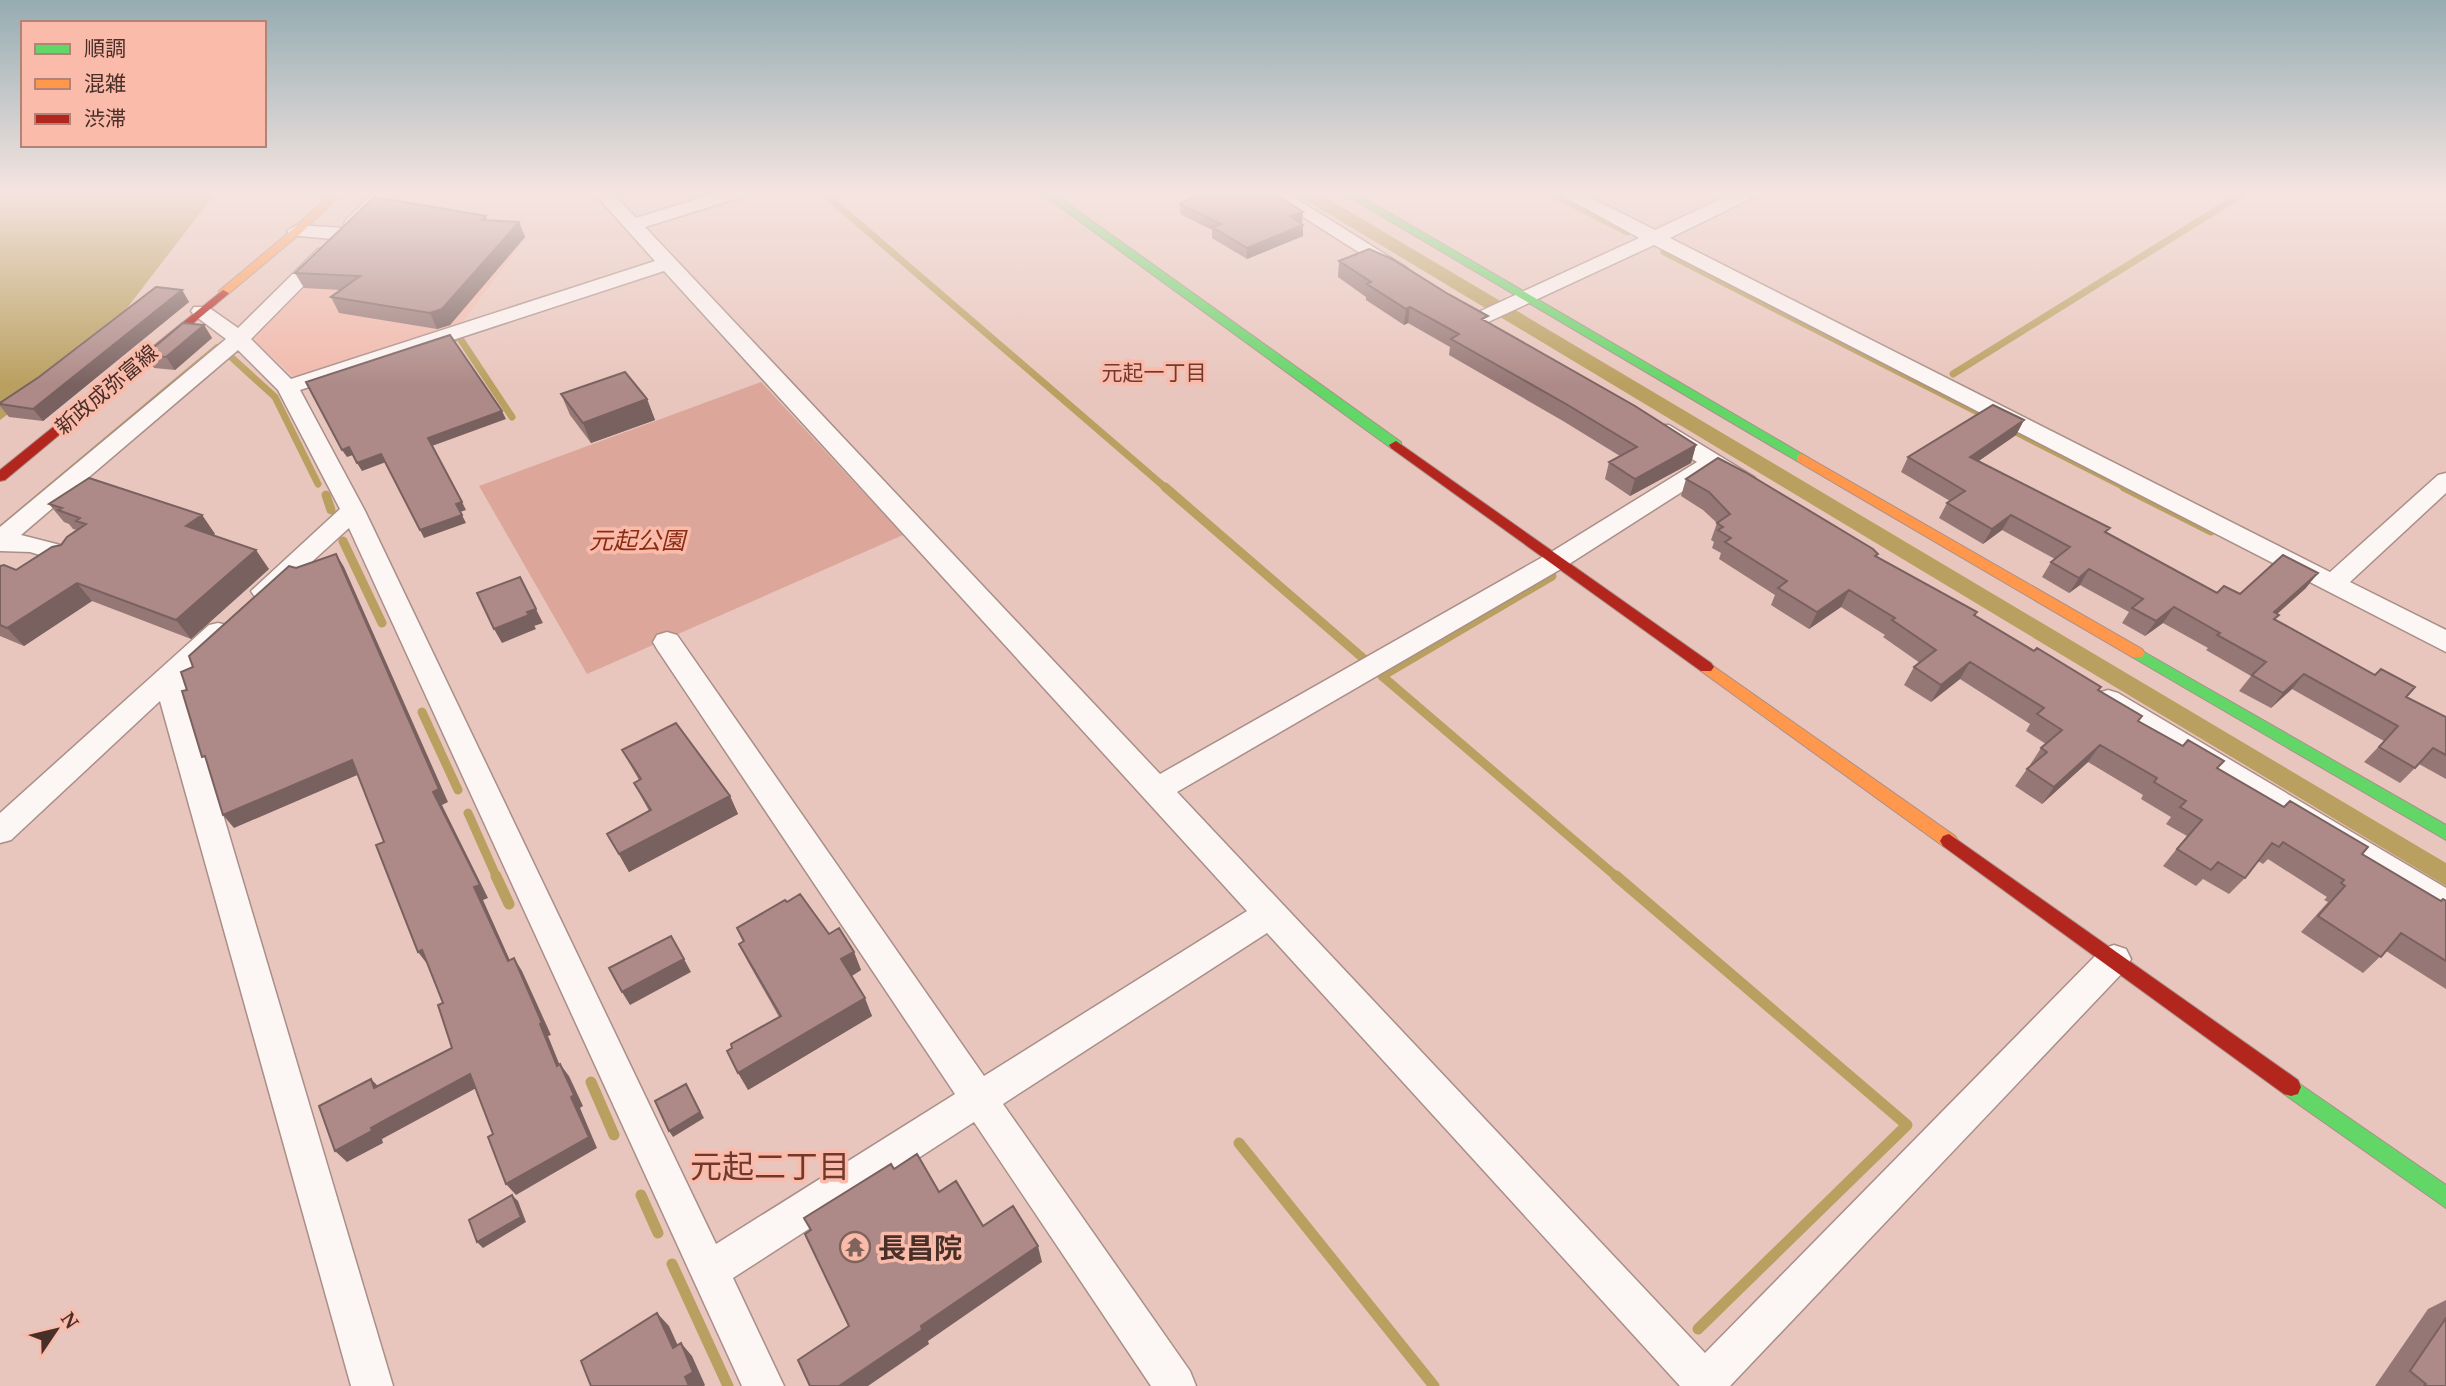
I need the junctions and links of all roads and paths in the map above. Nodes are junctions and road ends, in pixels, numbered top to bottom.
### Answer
1 (268, 256) edge
2 (322, 256) edge
3 (659, 256) edge
4 (1133, 256) edge
5 (1376, 256) edge
6 (1450, 256) edge
7 (1617, 256) edge
8 (1689, 256) edge
9 (666, 264) junction
10 (1421, 283) edge
11 (1523, 300) junction
12 (1456, 304) edge
13 (201, 311) junction
14 (239, 339) junction
15 (287, 387) junction
16 (1643, 419) edge
17 (1713, 462) junction
18 (0, 477) edge
19 (2446, 480) edge
20 (1760, 490) edge
21 (353, 511) junction
22 (0, 542) edge
23 (67, 555) edge
24 (1557, 560) junction
25 (2332, 584) junction
26 (667, 642) dead end
27 (2446, 642) edge
28 (168, 678) junction
29 (2092, 691) edge
30 (1155, 791) junction
31 (0, 831) edge
32 (2446, 833) edge
33 (2446, 904) edge
34 (1270, 914) junction
35 (2114, 959) junction
36 (978, 1099) junction
37 (2446, 1198) edge
38 (709, 1271) junction
39 (1707, 1384) edge
40 (372, 1386) edge
41 (763, 1386) edge
42 (1175, 1386) edge

1 - 13 street, 新政成弥富線
2 - 14 street
3 - 9 street
4 - 24 street
5 - 10 street
6 - 11 street
7 - 11 street
8 - 25 street
9 - 15 street
9 - 30 street
11 - 12 street
11 - 32 street
13 - 14 street
13 - 18 street, 新政成弥富線
14 - 15 street
14 - 22 street
15 - 21 street
16 - 17 street
17 - 20 street
17 - 24 street
19 - 25 street
21 - 28 street
21 - 38 street
22 - 23 street
24 - 30 street
24 - 35 street
25 - 27 street
26 - 36 street
28 - 31 street
28 - 40 street
29 - 33 street
30 - 34 street
34 - 36 street
34 - 39 street
35 - 37 street
35 - 39 street
36 - 38 street
36 - 42 street
38 - 41 street

